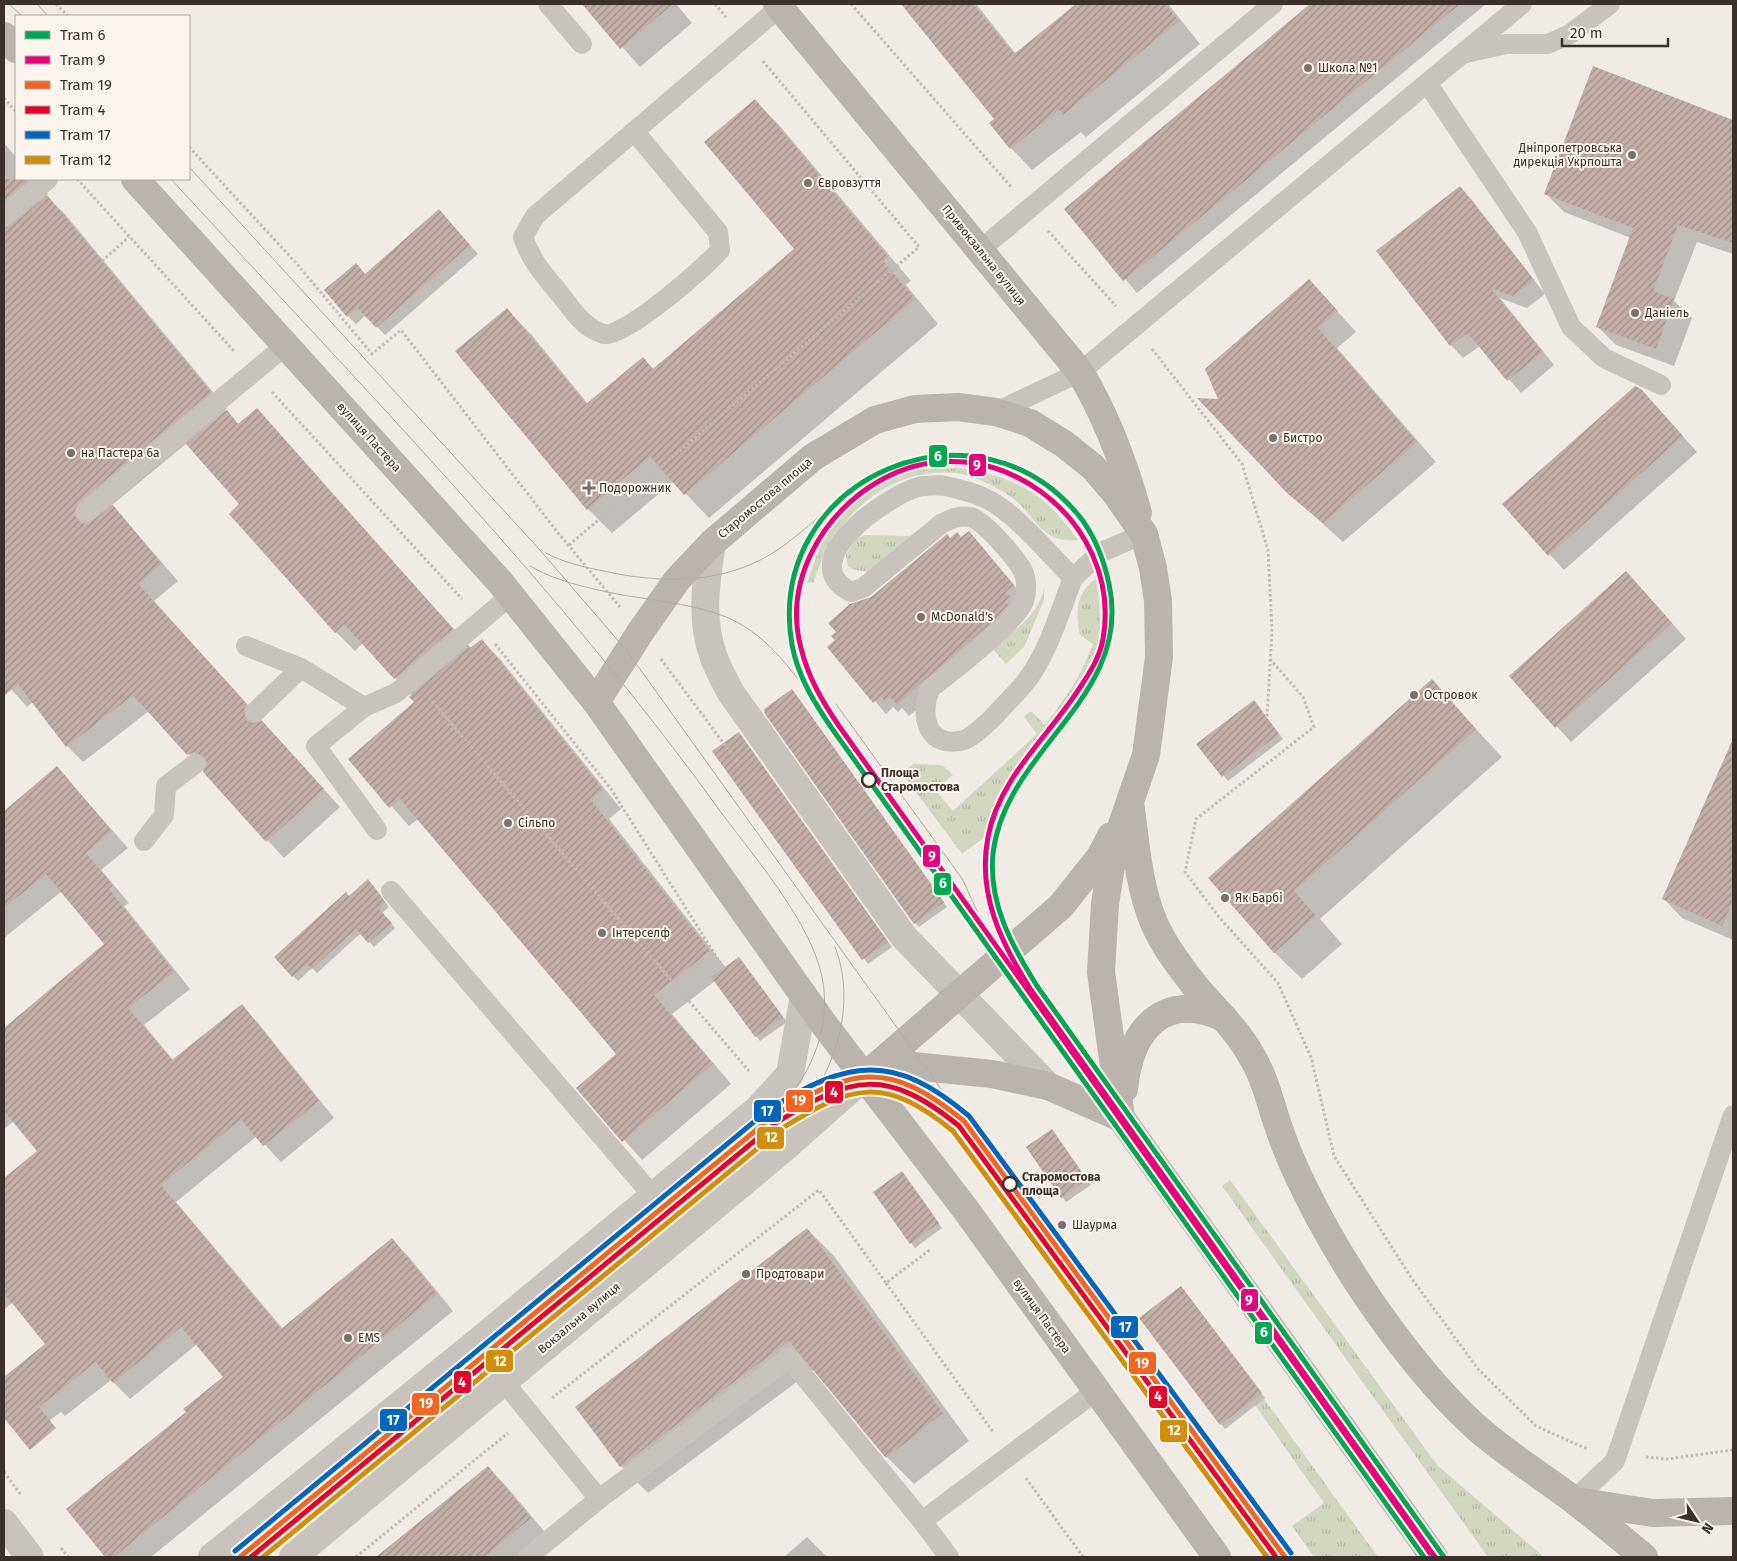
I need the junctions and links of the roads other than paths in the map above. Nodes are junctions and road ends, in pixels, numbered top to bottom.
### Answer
1 (548, 4) edge
2 (1273, 4) edge
3 (1522, 4) edge
4 (1610, 4) edge
5 (778, 5) edge
6 (4, 36) edge
7 (582, 44) dead end
8 (15, 48) edge
9 (1464, 54) junction
10 (1427, 83) junction
11 (635, 132) junction
12 (47, 180) edge
13 (136, 180) edge
14 (4, 216) edge
15 (980, 250) junction
16 (286, 345) junction
17 (1080, 372) junction
18 (1660, 385) dead end
19 (996, 412) junction
20 (86, 512) dead end
21 (1144, 534) junction
22 (712, 544) junction
23 (1073, 578) junction
24 (511, 595) junction
25 (246, 646) dead end
26 (301, 668) junction
27 (596, 702) junction
28 (364, 707) junction
29 (255, 712) dead end
30 (195, 764) dead end
31 (1130, 802) junction
32 (377, 830) dead end
33 (144, 841) dead end
34 (391, 890) dead end
35 (958, 994) junction
36 (804, 996) junction
37 (1226, 1019) junction
38 (864, 1077) junction
39 (1048, 1086) junction
40 (1733, 1115) edge
41 (1121, 1118) junction
42 (653, 1196) junction
43 (474, 1345) junction
44 (504, 1381) junction
45 (1096, 1391) junction
46 (599, 1499) junction
47 (1574, 1500) junction
48 (1733, 1511) edge
49 (922, 1521) junction
50 (4, 1523) edge
51 (30, 1557) edge
52 (212, 1557) edge
53 (292, 1557) edge
54 (528, 1557) edge
55 (949, 1557) edge
56 (1218, 1557) edge
57 (1434, 1557) edge
58 (1644, 1557) edge

1 - 7 lane
2 - 15 lane
3 - 9 lane
4 - 9 lane
5 - 11 lane
5 - 15 main road, Привокзальна вулиця
6 - 8 main road
9 - 10 lane
10 - 17 lane
10 - 18 lane
11 - 11 lane
12 - 14 lane
13 - 16 main road, вулиця Пастера
15 - 17 main road, Привокзальна вулиця
16 - 20 lane
16 - 24 main road, вулиця Пастера
17 - 19 lane
17 - 21 main road, Привокзальна вулиця
19 - 21 main road, Старомостова площа
19 - 22 main road, Старомостова площа
21 - 23 lane
21 - 31 main road, Старомостова площа
22 - 27 main road, Старомостова площа
22 - 35 street
23 - 23 lane
24 - 27 main road, вулиця Пастера
24 - 28 lane
25 - 26 lane
26 - 28 lane
26 - 29 lane
27 - 36 main road
28 - 32 lane
30 - 33 lane
31 - 35 main road, Старомостова площа
31 - 37 main road
31 - 41 main road, Старомостова площа
34 - 42 lane
35 - 38 main road, Старомостова площа
35 - 39 street
36 - 38 main road
36 - 42 street
37 - 41 main road
37 - 47 main road
38 - 39 main road
38 - 44 street, Вокзальна вулиця
38 - 45 main road, вулиця Пастера
39 - 41 main road
40 - 47 lane
41 - 57 main road
42 - 43 street
43 - 44 lane
43 - 52 street
44 - 46 lane
44 - 53 street, Вокзальна вулиця
45 - 49 lane
45 - 56 main road, вулиця Пастера
46 - 49 lane
46 - 54 lane
47 - 48 main road
47 - 58 main road
49 - 55 lane
50 - 51 street

